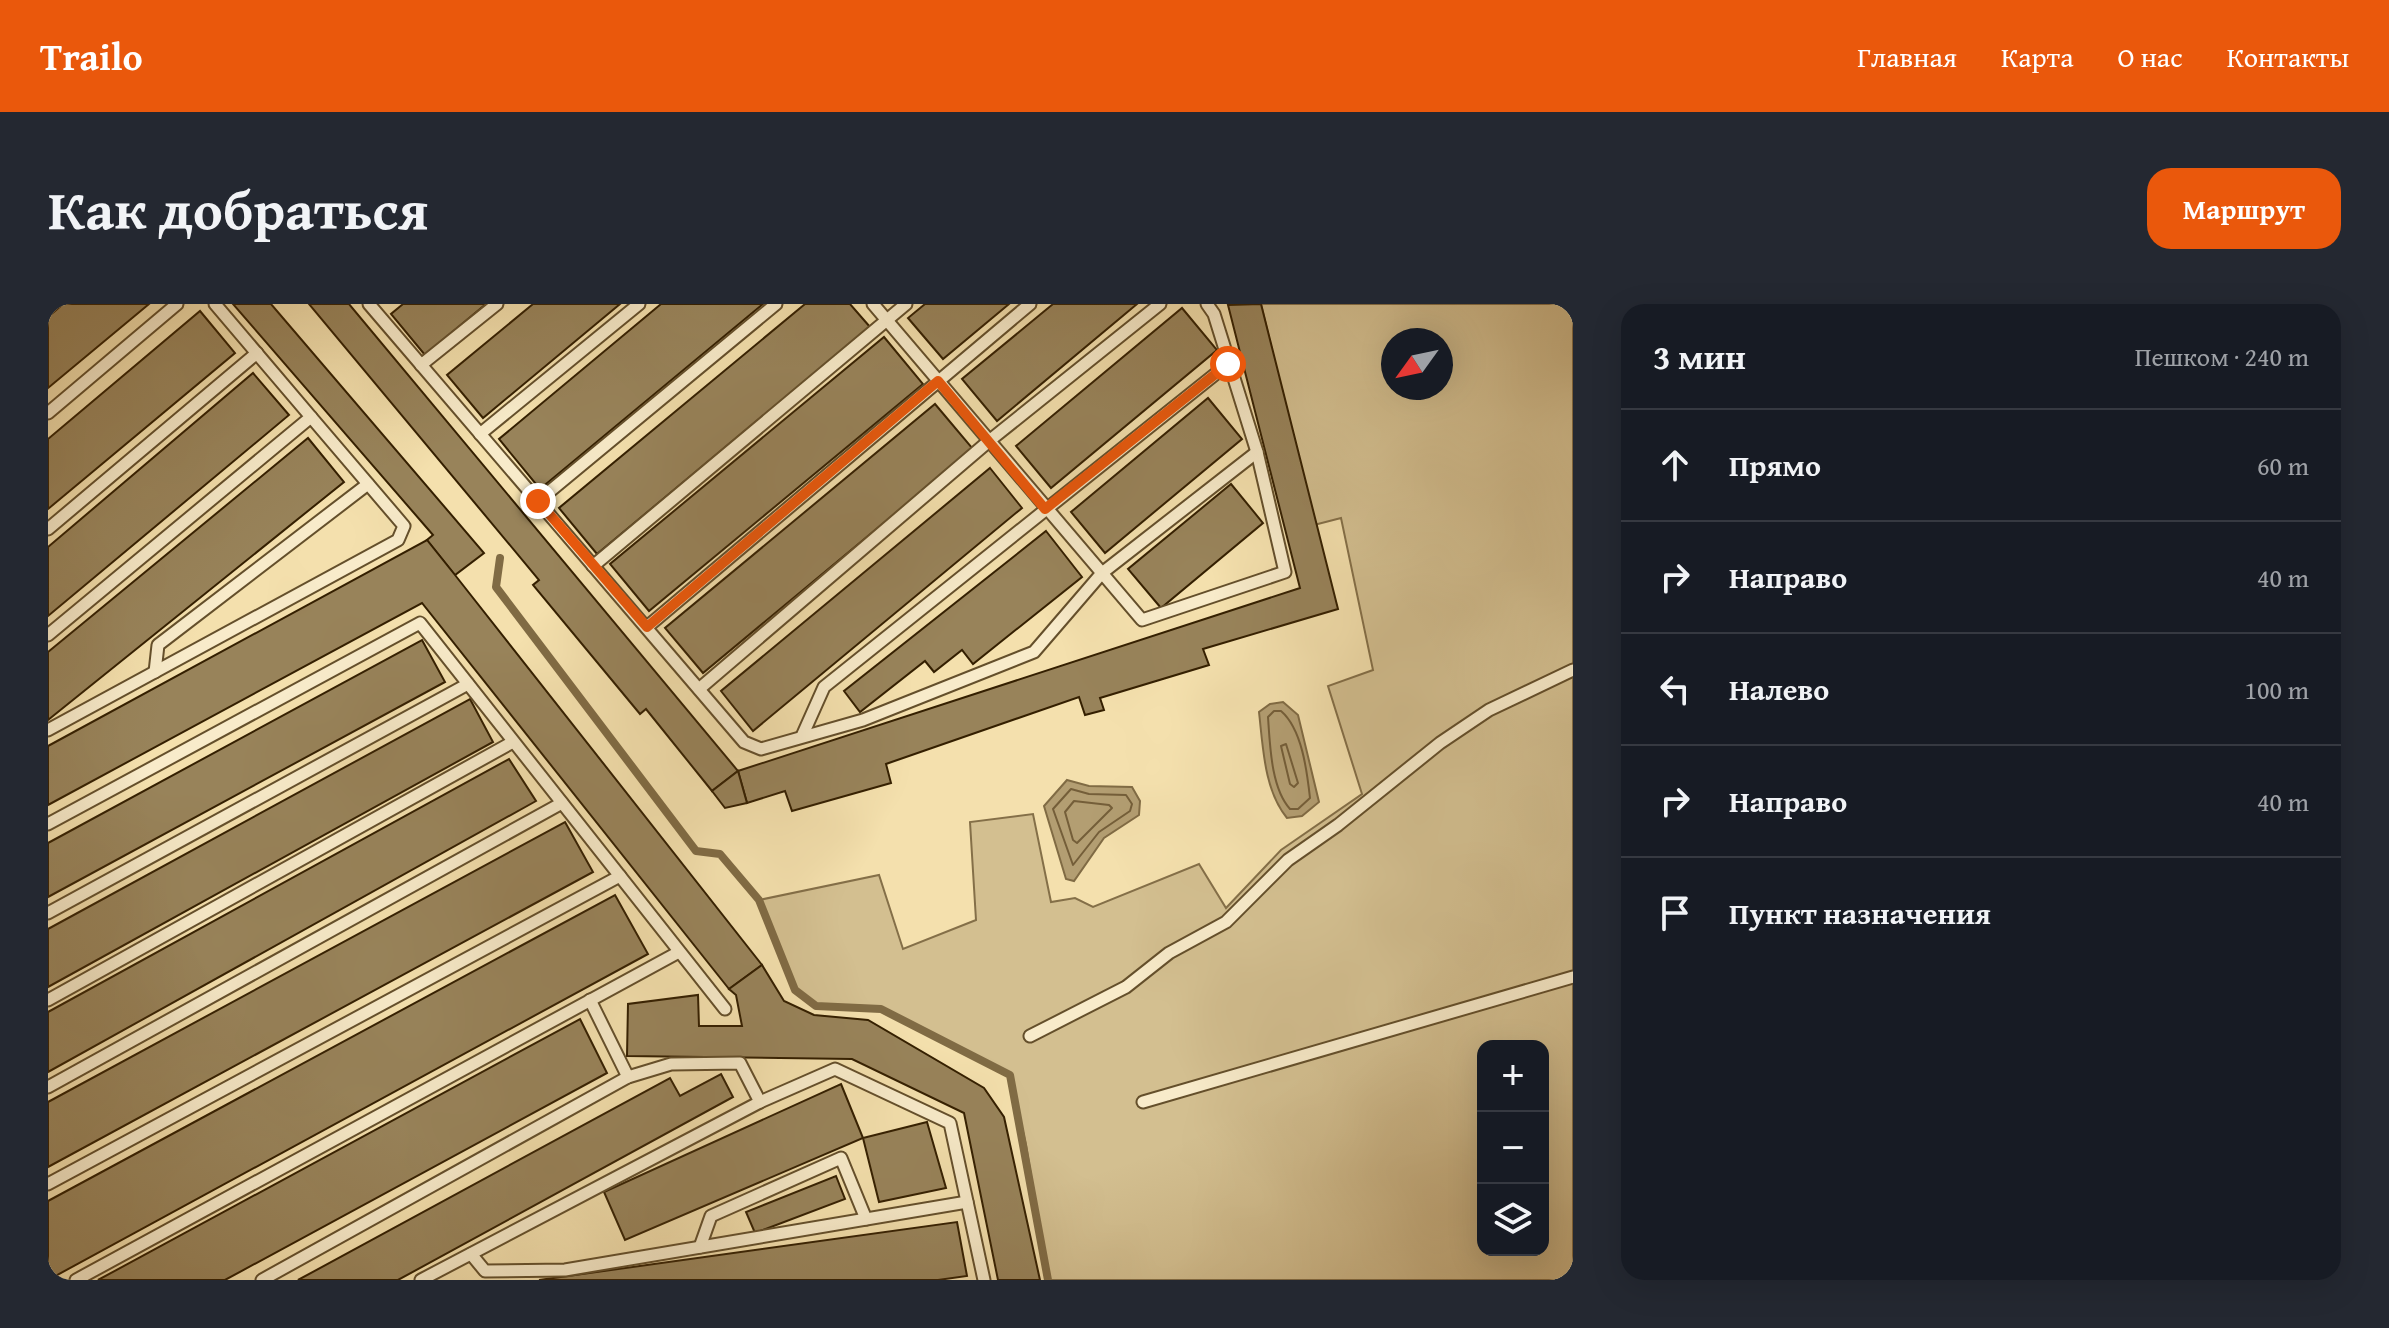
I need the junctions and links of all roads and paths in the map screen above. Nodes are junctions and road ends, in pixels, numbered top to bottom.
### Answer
1 (177, 304) edge
2 (215, 304) edge
3 (370, 304) edge
4 (497, 304) edge
5 (639, 304) edge
6 (776, 304) edge
7 (873, 304) edge
8 (906, 304) edge
9 (1030, 304) edge
10 (1160, 304) edge
11 (1207, 304) edge
12 (887, 321) junction
13 (257, 353) junction
14 (1228, 364) junction
15 (421, 365) junction
16 (938, 381) junction
17 (48, 413) edge
18 (311, 417) junction
19 (480, 434) junction
20 (989, 441) junction
21 (1257, 452) junction
22 (368, 484) junction
23 (538, 501) junction
24 (1045, 509) junction
25 (48, 529) edge
26 (593, 566) junction
27 (1102, 573) junction
28 (647, 627) junction
29 (48, 635) edge
30 (1573, 670) edge
31 (155, 672) junction
32 (468, 684) junction
33 (699, 689) junction
34 (48, 730) edge
35 (803, 734) junction
36 (513, 742) junction
37 (562, 803) junction
38 (48, 824) edge
39 (620, 876) junction
40 (48, 913) edge
41 (679, 952) junction
42 (1573, 977) edge
43 (48, 1000) edge
44 (590, 1000) junction
45 (725, 1009) dead end
46 (1030, 1036) dead end
47 (628, 1077) junction
48 (48, 1087) edge
49 (760, 1102) junction
50 (1143, 1102) dead end
51 (48, 1184) edge
52 (967, 1202) junction
53 (866, 1219) junction
54 (700, 1247) junction
55 (471, 1254) junction
56 (76, 1280) edge
57 (262, 1280) edge
58 (421, 1280) edge
59 (984, 1280) edge

1 - 17 lane
2 - 13 lane
3 - 15 lane
4 - 15 lane
5 - 19 lane
6 - 23 lane
7 - 12 lane
8 - 12 lane
9 - 16 lane
10 - 20 lane
11 - 14 lane
12 - 16 lane
12 - 26 lane
13 - 18 lane
13 - 25 lane
14 - 21 lane
14 - 24 lane
15 - 19 lane
16 - 20 lane
16 - 28 lane
18 - 22 lane
18 - 29 lane
19 - 23 lane
20 - 24 lane
20 - 33 lane
21 - 27 lane
21 - 27 lane
22 - 31 lane
22 - 31 lane
23 - 26 lane
24 - 27 lane
24 - 35 lane
26 - 28 lane
27 - 35 lane
28 - 33 lane
30 - 46 lane
31 - 34 lane
32 - 36 lane
32 - 38 lane
32 - 40 lane
33 - 35 lane
36 - 37 lane
36 - 43 lane
37 - 39 lane
37 - 48 lane
39 - 41 lane
39 - 51 lane
41 - 44 lane
41 - 45 lane
42 - 50 lane
44 - 47 lane
44 - 56 lane
47 - 49 lane
47 - 57 lane
49 - 52 lane
49 - 55 lane
52 - 53 lane
52 - 59 lane
53 - 54 lane
53 - 54 lane
54 - 55 lane
55 - 58 lane

